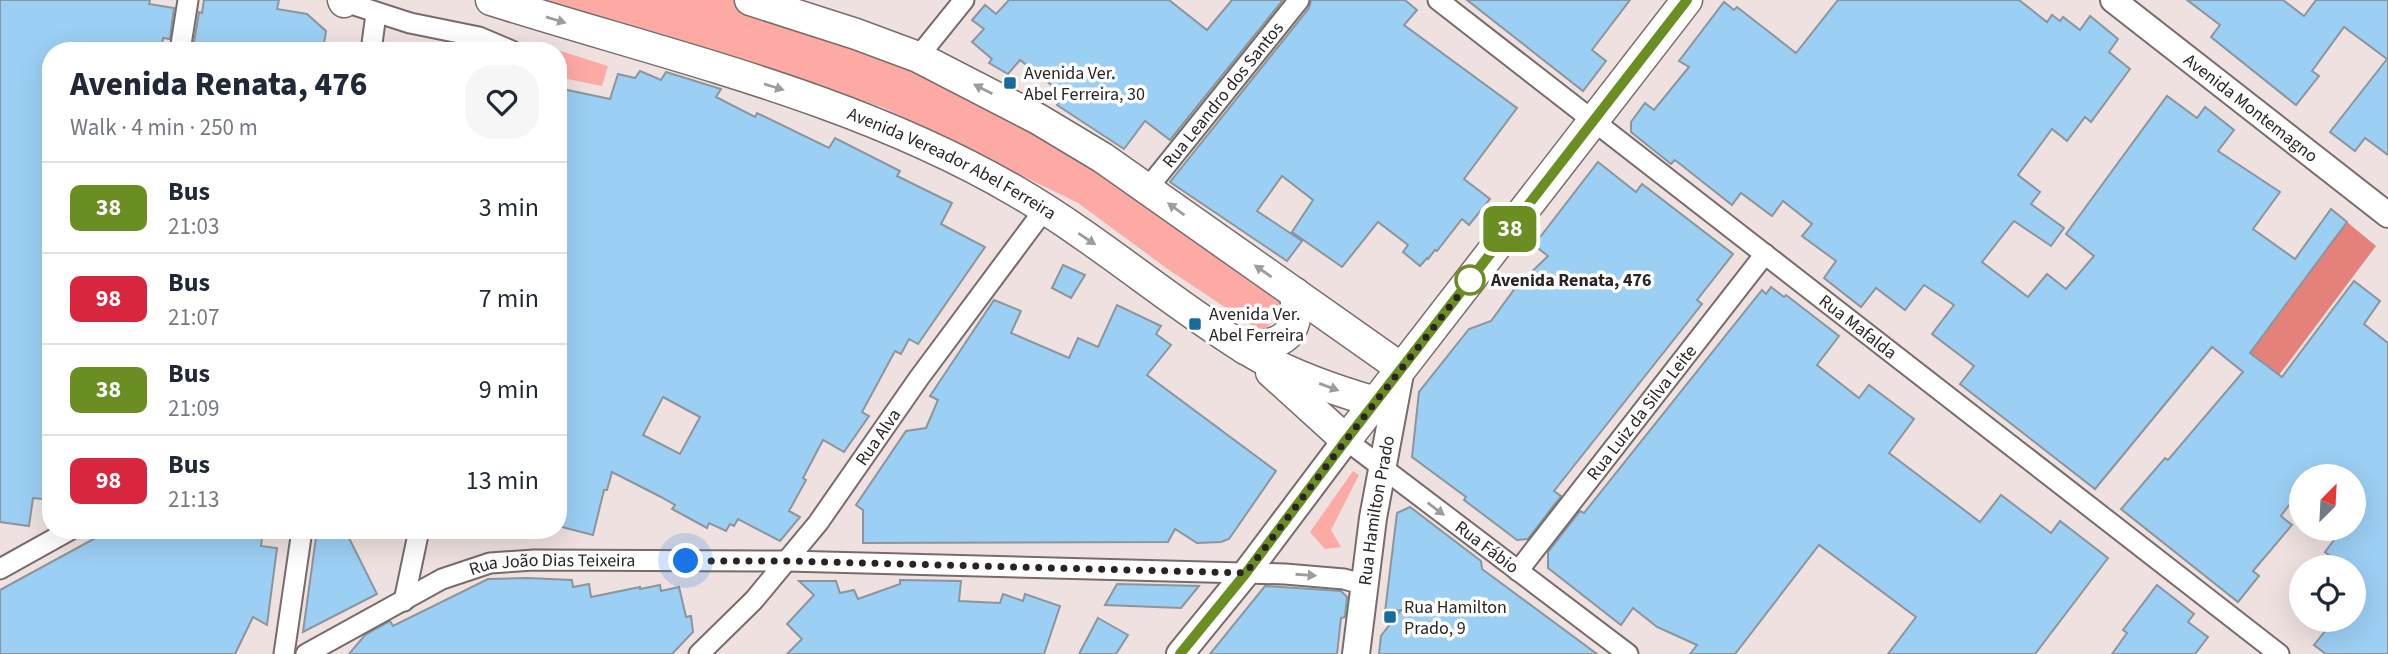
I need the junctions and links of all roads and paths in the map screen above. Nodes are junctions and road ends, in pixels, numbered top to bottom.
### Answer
1 (188, 0) edge
2 (491, 0) edge
3 (750, 0) edge
4 (1299, 0) edge
5 (1438, 0) edge
6 (1687, 0) edge
7 (2113, 0) edge
8 (342, 1) edge
9 (956, 3) edge
10 (376, 14) junction
11 (181, 42) edge
12 (372, 42) edge
13 (491, 42) edge
14 (918, 57) junction
15 (1593, 121) junction
16 (1147, 189) junction
17 (1044, 210) junction
18 (2388, 215) edge
19 (1765, 254) junction
20 (1295, 293) junction
21 (1245, 349) junction
22 (1401, 368) junction
23 (1375, 402) junction
24 (1346, 440) junction
25 (1382, 467) junction
26 (53, 539) edge
27 (301, 539) edge
28 (417, 539) edge
29 (787, 561) junction
30 (0, 569) edge
31 (1518, 571) junction
32 (1246, 573) junction
33 (1365, 585) junction
34 (404, 601) junction
35 (321, 651) edge
36 (284, 654) edge
37 (699, 654) edge
38 (1180, 654) edge
39 (1356, 654) edge
40 (1628, 654) edge
41 (2279, 654) edge

1 - 11 street
2 -> 17 main road, Avenida Vereador Abel Ferreira
3 - 14 main road
4 - 16 street, Rua Leandro dos Santos
5 - 15 street, Rua Mafalda
6 - 15 main road
7 - 18 street, Avenida Montemagno
8 - 10 street
9 - 14 street
10 - 12 street
10 - 13 street
16 -> 14 main road
15 - 19 street, Rua Mafalda
15 - 22 main road
20 -> 16 main road
17 -> 21 main road, Avenida Vereador Abel Ferreira
17 - 29 street, Rua Alva
19 - 31 street, Rua Luiz da Silva Leite
19 - 41 street, Rua Mafalda
20 - 21 main road
20 - 22 main road
21 -> 23 main road, Avenida Vereador Abel Ferreira
21 - 24 main road
22 - 23 main road
22 - 25 main road, Rua Hamilton Prado
23 - 24 main road
24 - 25 street, Rua Fábio
24 - 32 main road
25 -> 31 street, Rua Fábio
25 - 33 main road, Rua Hamilton Prado
26 - 30 street
27 - 36 street
28 - 34 street
29 - 32 street, Rua João Dias Teixeira
29 - 34 street, Rua João Dias Teixeira
29 - 37 street, Rua Alva
31 - 40 street, Rua Fábio
32 -> 33 street, Rua João Dias Teixeira
32 - 38 main road
33 - 39 main road, Rua Hamilton Prado
34 - 35 street, Rua João Dias Teixeira

